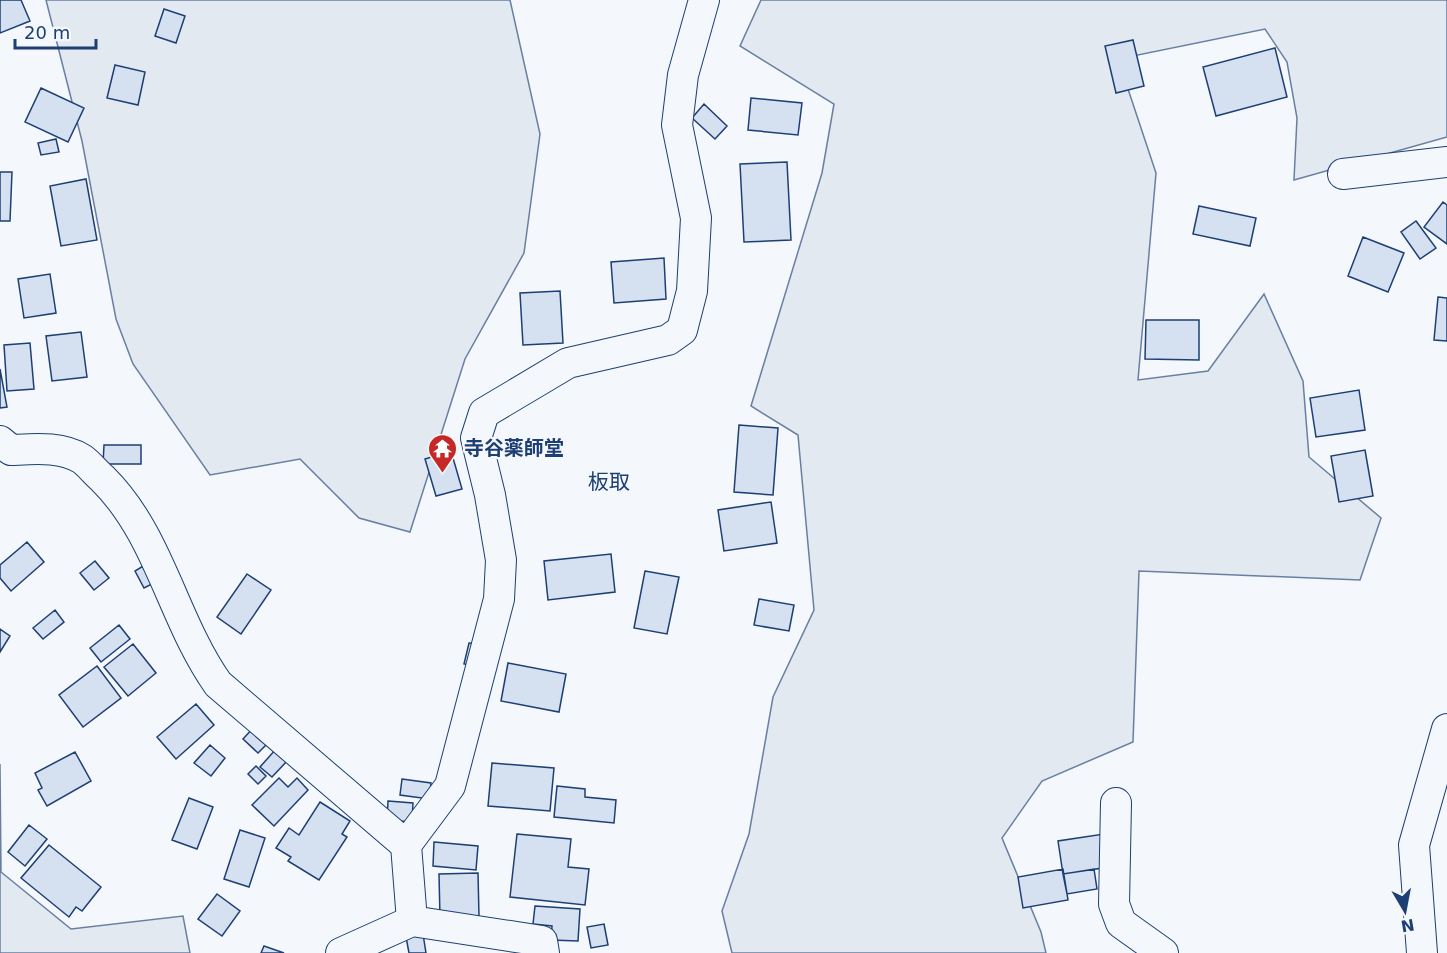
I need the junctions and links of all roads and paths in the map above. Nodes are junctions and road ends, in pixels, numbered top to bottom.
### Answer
1 (704, 0) edge
2 (1447, 162) edge
3 (1343, 174) dead end
4 (4, 451) edge
5 (1447, 729) edge
6 (1116, 803) dead end
7 (406, 846) junction
8 (412, 921) junction
9 (341, 953) edge
10 (544, 953) edge
11 (1162, 953) edge
12 (1422, 953) edge

1 - 7 street
2 - 3 street
4 - 7 street
5 - 12 street
6 - 11 street
7 - 8 street
8 - 9 street
8 - 10 street

